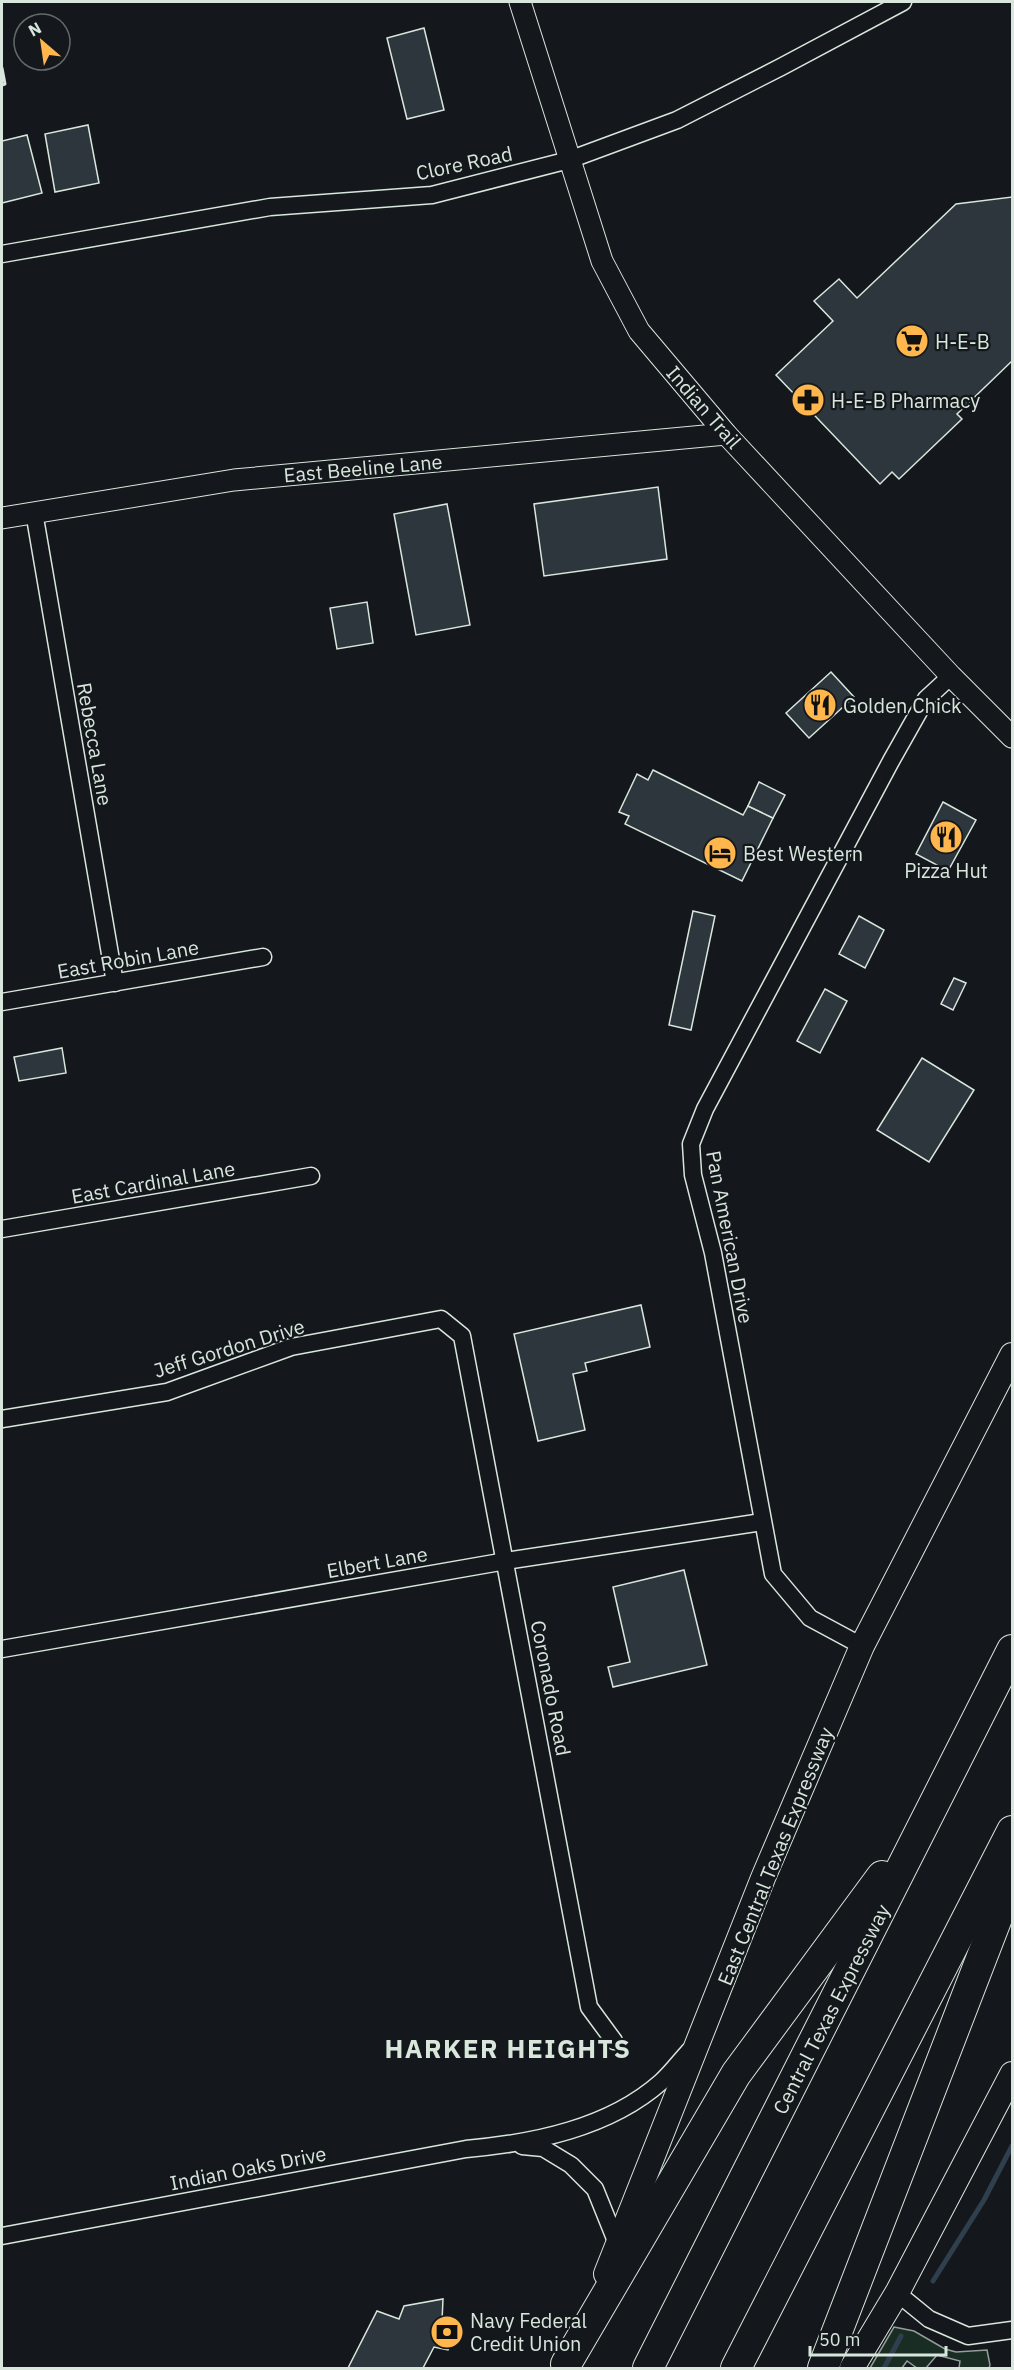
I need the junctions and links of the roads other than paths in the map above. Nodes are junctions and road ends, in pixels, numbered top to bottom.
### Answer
1 (520, 2) edge
2 (903, 2) edge
3 (569, 160) junction
4 (2, 254) edge
5 (726, 434) junction
6 (34, 512) junction
7 (2, 518) edge
8 (951, 676) junction
9 (1012, 737) edge
10 (262, 957) dead end
11 (115, 983) junction
12 (2, 1002) edge
13 (311, 1176) dead end
14 (2, 1229) edge
15 (462, 1336) joint
16 (1012, 1355) edge
17 (2, 1419) edge
18 (762, 1522) junction
19 (506, 1561) junction
20 (862, 1646) junction
21 (2, 1649) edge
22 (1012, 1650) edge
23 (932, 1809) junction
24 (1012, 1831) edge
25 (1012, 1879) edge
26 (705, 2031) junction
27 (614, 2041) dead end
28 (1012, 2074) edge
29 (503, 2145) junction
30 (2, 2236) edge
31 (618, 2246) junction
32 (897, 2293) junction
33 (1012, 2330) edge
34 (565, 2366) edge
35 (648, 2368) edge
36 (736, 2368) edge
37 (824, 2368) edge
38 (852, 2368) edge

1 - 3 street, Indian Trail
2 - 3 street, Clore Road
3 - 4 street, Clore Road
3 - 5 street, Indian Trail
5 - 6 street, East Beeline Lane
5 - 8 street, Indian Trail
6 - 7 street, East Beeline Lane
6 - 11 street, Rebecca Lane
8 - 9 street, Indian Trail
8 - 18 street, Pan American Drive
10 - 11 street, East Robin Lane
11 - 12 street, East Robin Lane
13 - 14 street, East Cardinal Lane
15 - 17 street, Jeff Gordon Drive
15 - 19 street, Coronado Road
16 - 20 main road, East Central Texas Expressway
18 - 19 street, Elbert Lane
18 - 20 street, Pan American Drive
19 - 21 street, Elbert Lane
19 - 27 street, Coronado Road
20 - 26 main road, East Central Texas Expressway
22 - 23 highway, Central Texas Expressway
23 - 34 highway
23 - 35 highway, Central Texas Expressway
24 - 36 highway
25 - 37 highway
26 - 29 street
26 - 31 main road, East Central Texas Expressway
28 - 32 main road
29 - 30 street, Indian Oaks Drive
29 - 31 street
31 - 34 main road, East Central Texas Expressway
32 - 33 street
32 - 38 main road

